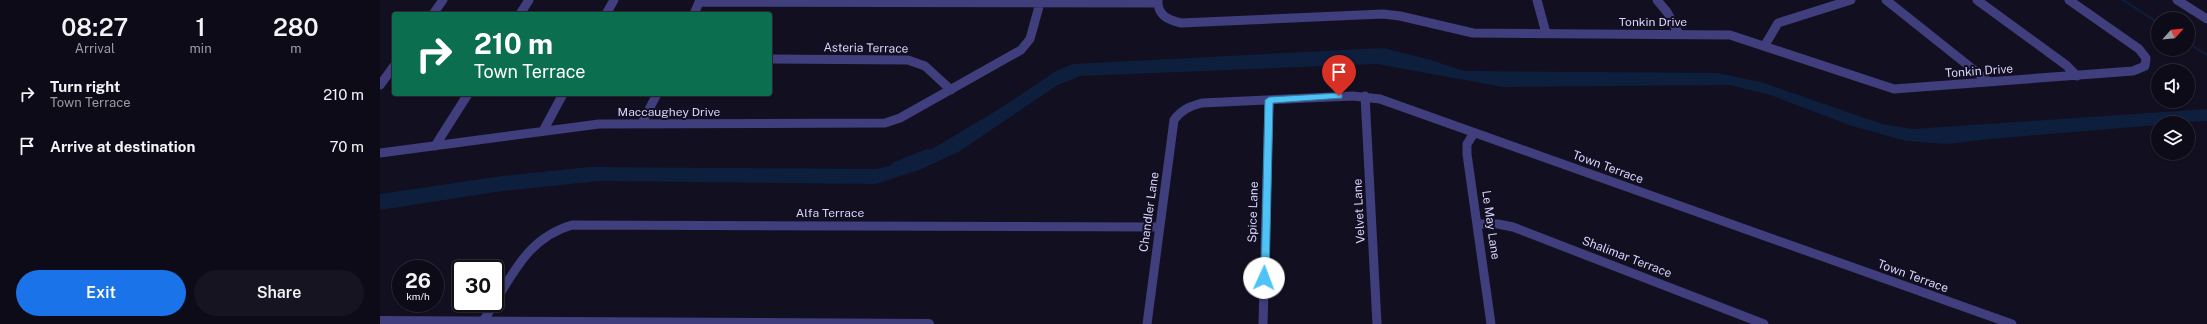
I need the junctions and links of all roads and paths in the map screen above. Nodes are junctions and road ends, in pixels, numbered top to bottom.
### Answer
1 (443, 0) edge
2 (529, 0) edge
3 (614, 0) edge
4 (1537, 0) edge
5 (1657, 0) edge
6 (1851, 0) edge
7 (1886, 0) edge
8 (1977, 0) edge
9 (2069, 0) edge
10 (2177, 0) edge
11 (700, 1) edge
12 (1157, 2) edge
13 (1040, 3) junction
14 (434, 12) edge
15 (521, 12) edge
16 (607, 12) edge
17 (695, 12) edge
18 (2207, 19) edge
19 (1546, 33) junction
20 (1679, 34) junction
21 (1765, 45) junction
22 (772, 59) edge
23 (392, 69) edge
24 (2077, 76) junction
25 (1989, 82) junction
26 (380, 85) edge
27 (951, 90) junction
28 (467, 96) edge
29 (562, 96) edge
30 (656, 96) edge
31 (1365, 96) junction
32 (1269, 100) junction
33 (1186, 108) joint
34 (642, 123) junction
35 (543, 131) junction
36 (1474, 133) junction
37 (435, 146) junction
38 (380, 153) edge
39 (1478, 224) junction
40 (1160, 227) junction
41 (504, 289) edge
42 (489, 312) edge
43 (380, 321) edge
44 (482, 323) edge
45 (917, 324) edge
46 (929, 324) edge
47 (1147, 324) edge
48 (1264, 324) edge
49 (1378, 324) edge
50 (1491, 324) edge
51 (1764, 324) edge
52 (2012, 324) edge

1 - 14 street
2 - 15 street
3 - 16 street
4 - 19 street
5 - 20 street
6 - 21 street
7 - 25 street
8 - 24 street
9 - 24 street, Tonkin Drive
10 - 18 street
11 - 13 street
11 - 17 street
12 - 13 street
12 - 19 street, Tonkin Drive
13 - 27 street, Maccaughey Drive
19 - 20 street, Tonkin Drive
20 - 21 street, Tonkin Drive
21 - 25 street, Tonkin Drive
22 - 27 street, Asteria Terrace
23 - 26 street
24 - 25 street, Tonkin Drive
27 - 34 street, Maccaughey Drive
28 - 37 street
29 - 35 street
30 - 34 street
31 - 32 street, Town Terrace
31 - 36 street, Town Terrace
31 - 49 street, Velvet Lane
32 - 33 street, Town Terrace
32 - 48 street, Spice Lane
33 - 40 street, Chandler Lane
34 - 35 street, Maccaughey Drive
35 - 37 street, Maccaughey Drive
36 - 39 street, Le May Lane
36 - 52 street, Town Terrace
37 - 38 street, Maccaughey Drive
39 - 50 street, Le May Lane
39 - 51 street, Shalimar Terrace
40 - 41 street, Alfa Terrace
40 - 47 street, Chandler Lane
42 - 44 street, Alfa Terrace
43 - 44 street
44 - 45 street
45 - 46 street

